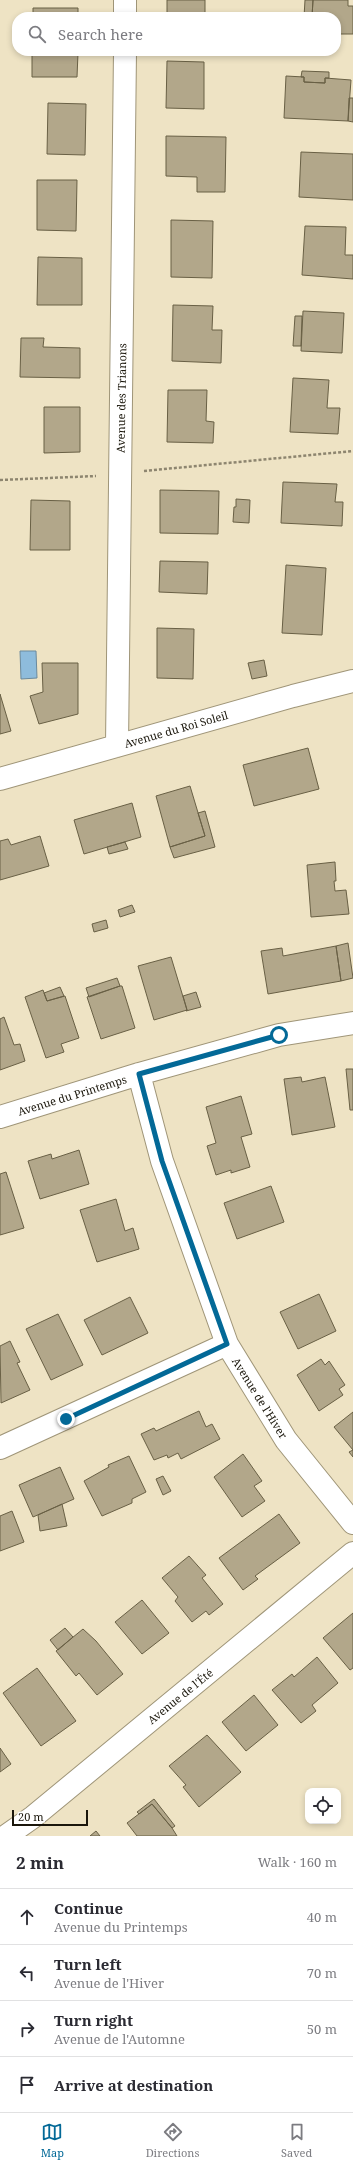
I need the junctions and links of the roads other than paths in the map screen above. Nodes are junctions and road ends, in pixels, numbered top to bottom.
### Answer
1 (125, 0) edge
2 (125, 12) edge
3 (125, 56) edge
4 (353, 681) edge
5 (117, 746) junction
6 (0, 779) edge
7 (353, 1023) edge
8 (139, 1074) junction
9 (0, 1117) edge
10 (227, 1344) junction
11 (0, 1448) edge
12 (353, 1523) edge
13 (353, 1553) edge
14 (6, 1836) edge

1 - 2 street
3 - 5 street, Avenue des Trianons
4 - 5 street, Avenue du Roi Soleil
5 - 6 street, Avenue du Roi Soleil
7 - 8 street, Avenue du Printemps
8 - 9 street, Avenue du Printemps
8 - 10 street, Avenue de l'Hiver
10 - 11 street
10 - 12 street, Avenue de l'Hiver
13 - 14 street, Avenue de l'Été

